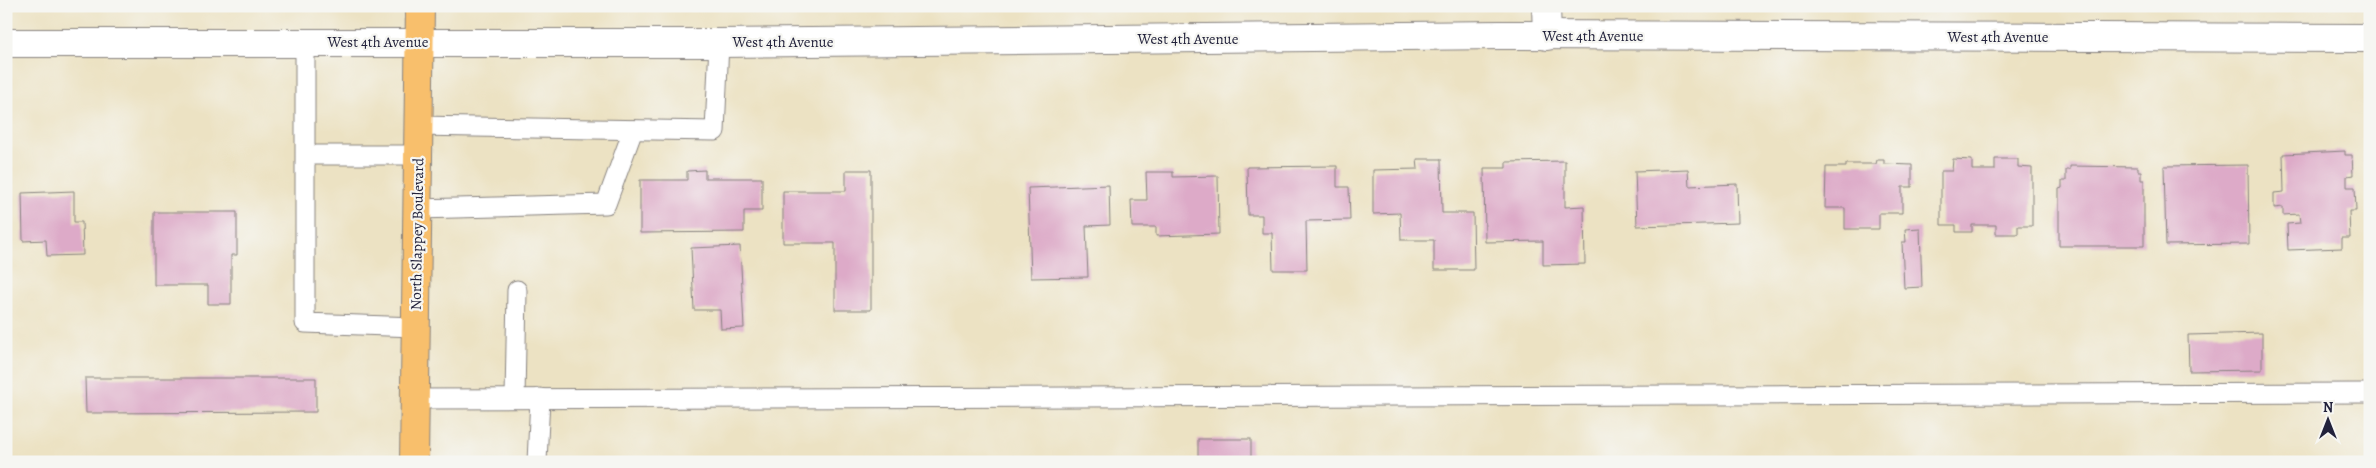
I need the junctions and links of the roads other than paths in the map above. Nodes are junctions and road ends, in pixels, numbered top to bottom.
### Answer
1 (420, 6) edge
2 (1546, 6) edge
3 (1547, 36) junction
4 (2370, 38) edge
5 (305, 42) junction
6 (420, 42) junction
7 (6, 43) edge
8 (719, 43) junction
9 (418, 126) junction
10 (633, 130) junction
11 (306, 155) junction
12 (418, 155) junction
13 (417, 209) junction
14 (517, 290) dead end
15 (416, 327) junction
16 (2370, 393) edge
17 (515, 398) junction
18 (540, 398) junction
19 (414, 399) junction
20 (414, 462) edge
21 (537, 462) edge

1 - 6 main road, North Slappey Boulevard
2 - 3 street
3 - 4 street, West 4th Avenue
3 - 8 street, West 4th Avenue
5 - 6 street, West 4th Avenue
5 - 7 street, West 4th Avenue
5 - 11 lane
6 - 8 street, West 4th Avenue
6 - 9 main road, North Slappey Boulevard
8 - 10 lane
9 - 10 lane
9 - 12 main road, North Slappey Boulevard
10 - 13 lane
11 - 12 lane
11 - 15 lane
12 - 13 main road, North Slappey Boulevard
13 - 15 main road, North Slappey Boulevard
14 - 17 lane
15 - 19 main road, North Slappey Boulevard
16 - 18 lane
17 - 18 lane
17 - 19 lane
18 - 21 lane
19 - 20 main road, North Slappey Boulevard

